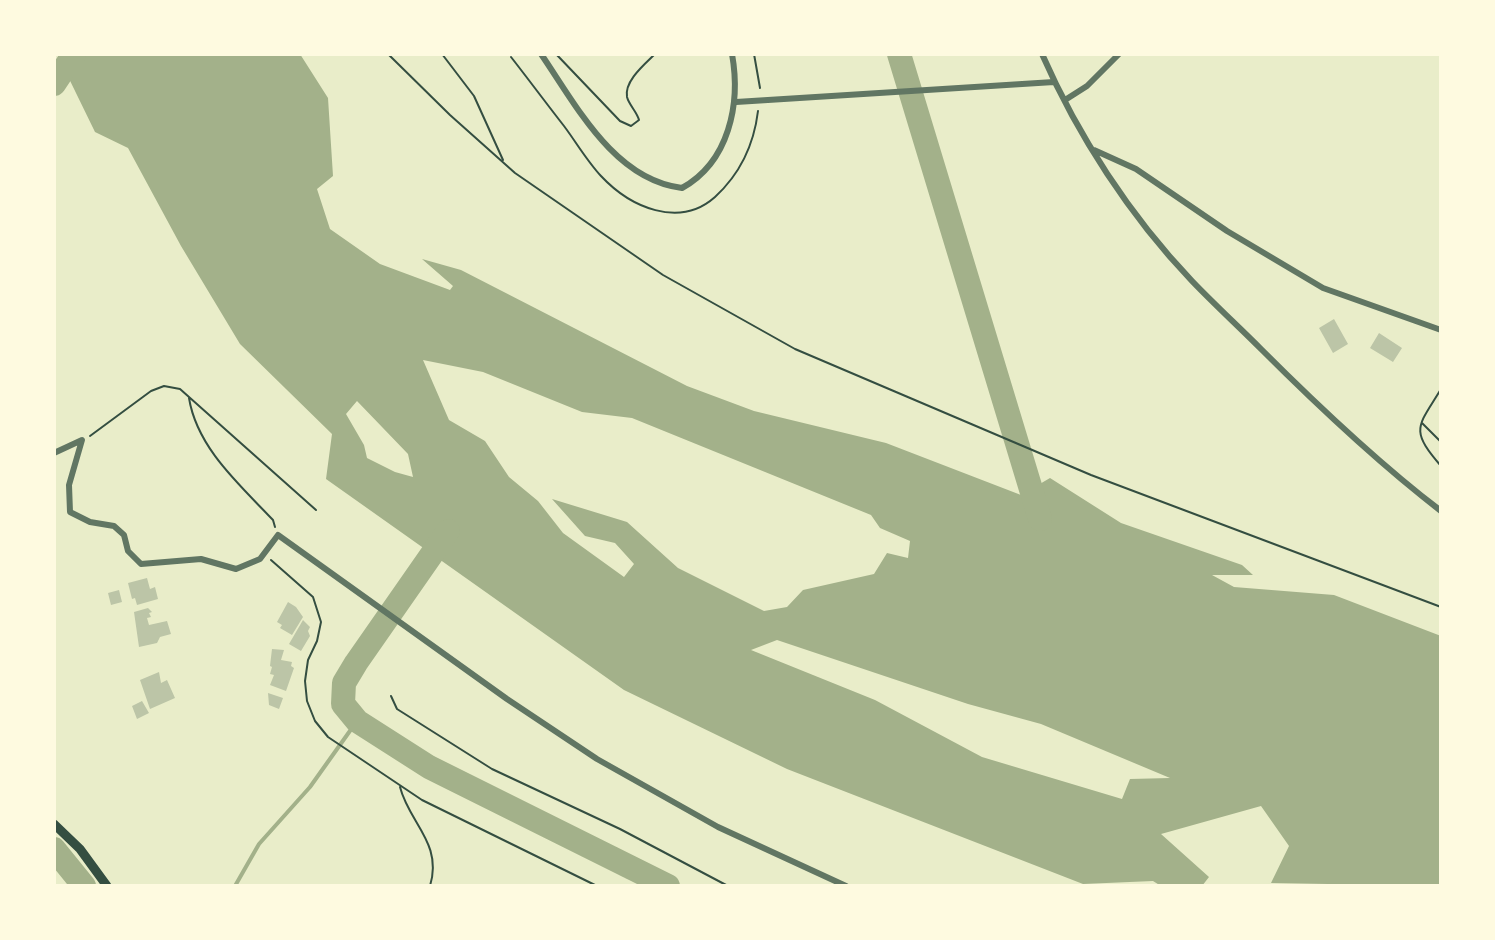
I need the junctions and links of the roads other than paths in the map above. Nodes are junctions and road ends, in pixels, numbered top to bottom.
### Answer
1 (541, 54) edge
2 (732, 54) edge
3 (1042, 54) edge
4 (1119, 54) edge
5 (1054, 82) junction
6 (1065, 100) junction
7 (736, 102) junction
8 (1094, 150) junction
9 (1441, 330) edge
10 (54, 453) edge
11 (1441, 511) edge
12 (54, 824) edge
13 (107, 886) edge
14 (846, 886) edge

1 - 7 street
2 - 7 street
3 - 5 street
4 - 6 street
5 - 6 street
5 - 7 street
6 - 8 street
8 - 9 street
8 - 11 street
10 - 14 street
12 - 13 main road

